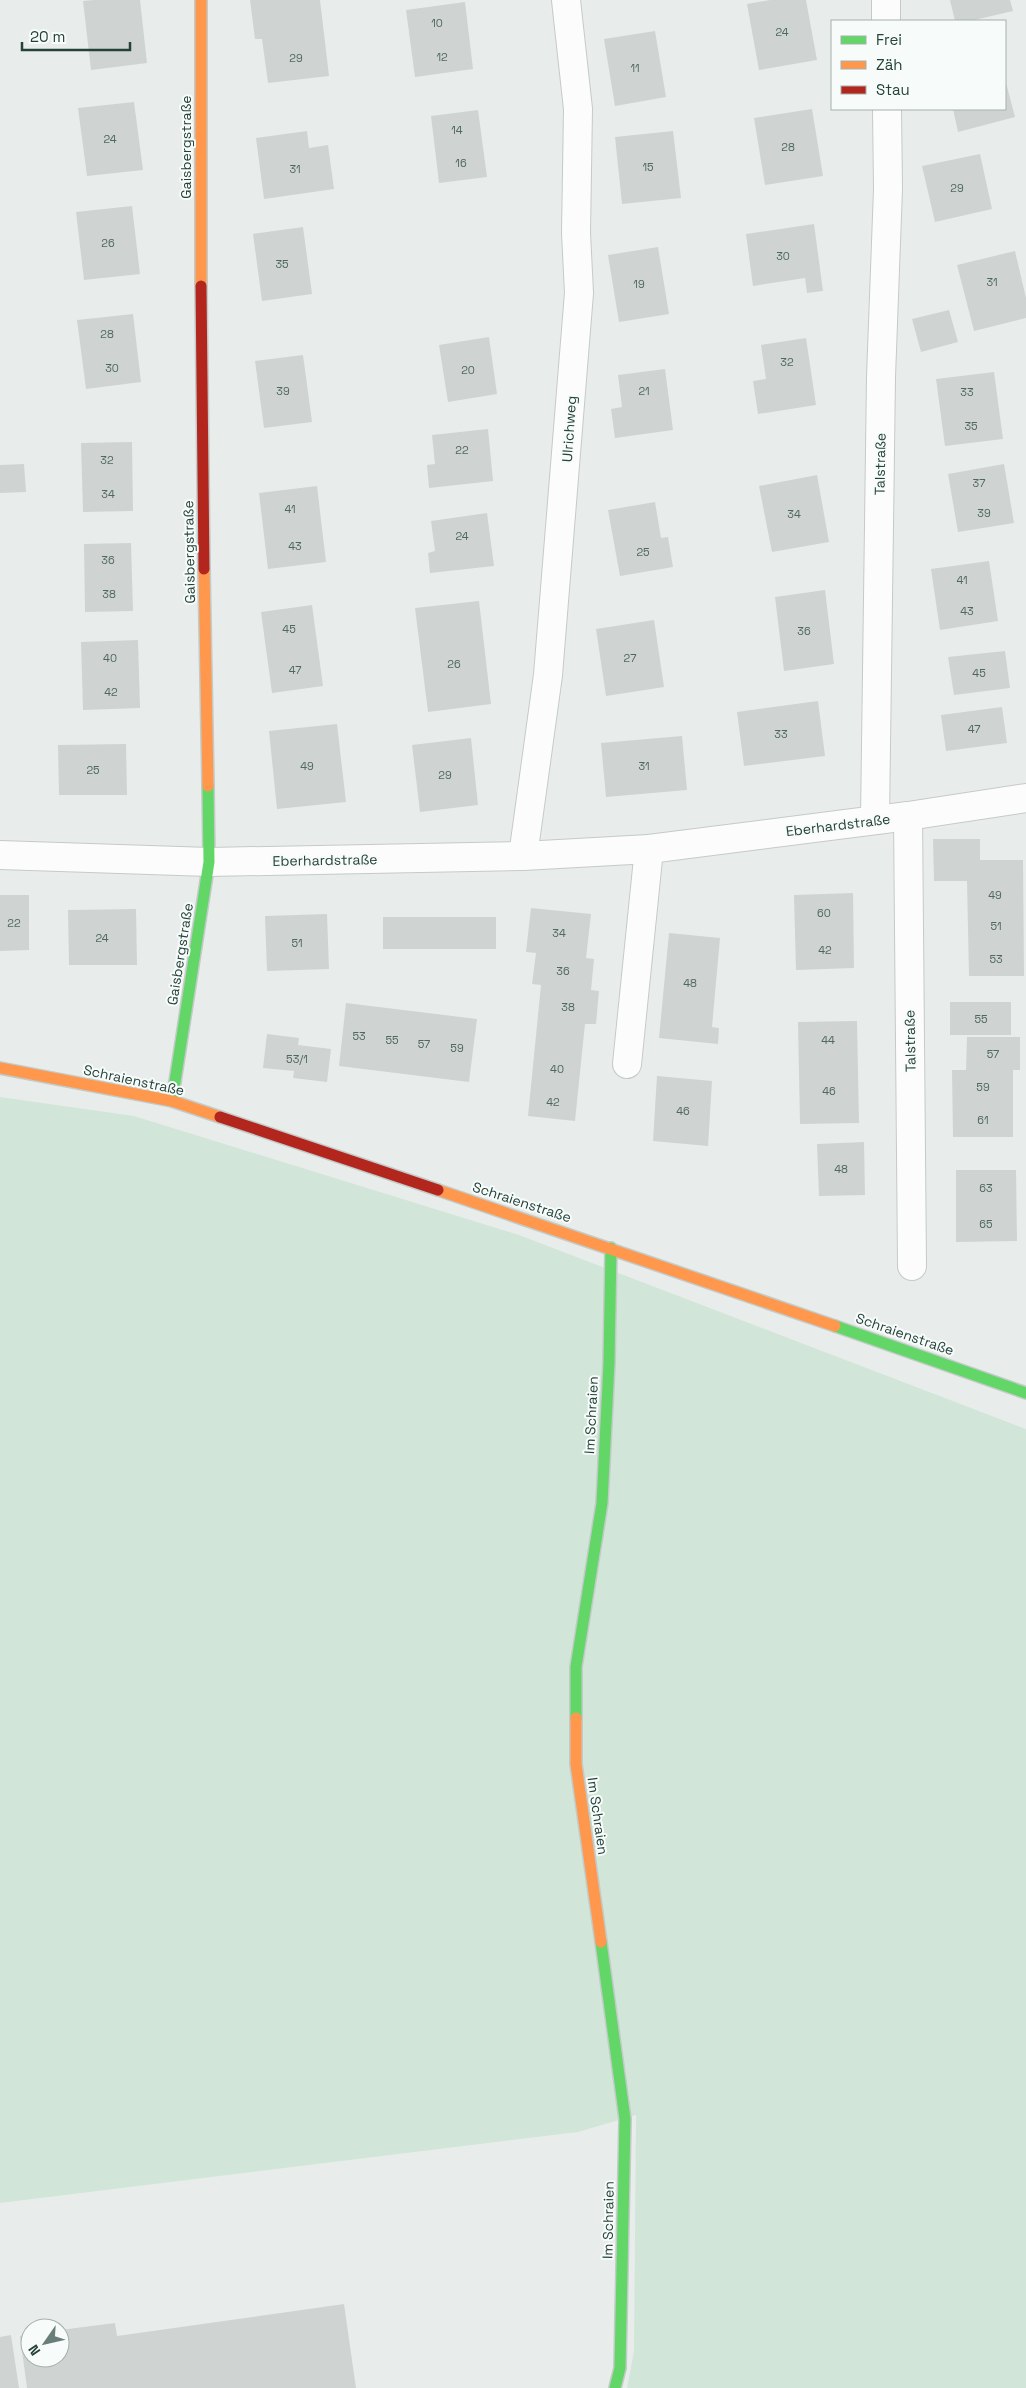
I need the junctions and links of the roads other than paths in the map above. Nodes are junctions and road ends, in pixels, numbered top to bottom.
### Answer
1 (201, 0) edge
2 (566, 0) edge
3 (886, 0) edge
4 (886, 20) edge
5 (887, 110) edge
6 (1026, 798) edge
7 (908, 816) junction
8 (874, 820) junction
9 (649, 849) junction
10 (0, 855) edge
11 (523, 856) junction
12 (209, 862) junction
13 (627, 1064) dead end
14 (0, 1068) edge
15 (172, 1102) junction
16 (612, 1248) junction
17 (912, 1266) dead end
18 (1026, 1393) edge
19 (615, 2388) edge

1 - 12 street, Gaisbergstraße
2 - 11 street, Ulrichweg
3 - 4 street
5 - 8 street, Talstraße
6 - 7 street, Eberhardstraße
7 - 8 street, Eberhardstraße
7 - 17 street, Talstraße
8 - 9 street, Eberhardstraße
9 - 11 street, Eberhardstraße
9 - 13 street
10 - 12 street, Eberhardstraße
11 - 12 street, Eberhardstraße
12 - 15 street, Gaisbergstraße
14 - 15 street, Schraienstraße
15 - 16 street, Schraienstraße
16 - 18 street, Schraienstraße
16 - 19 street, Im Schraien

